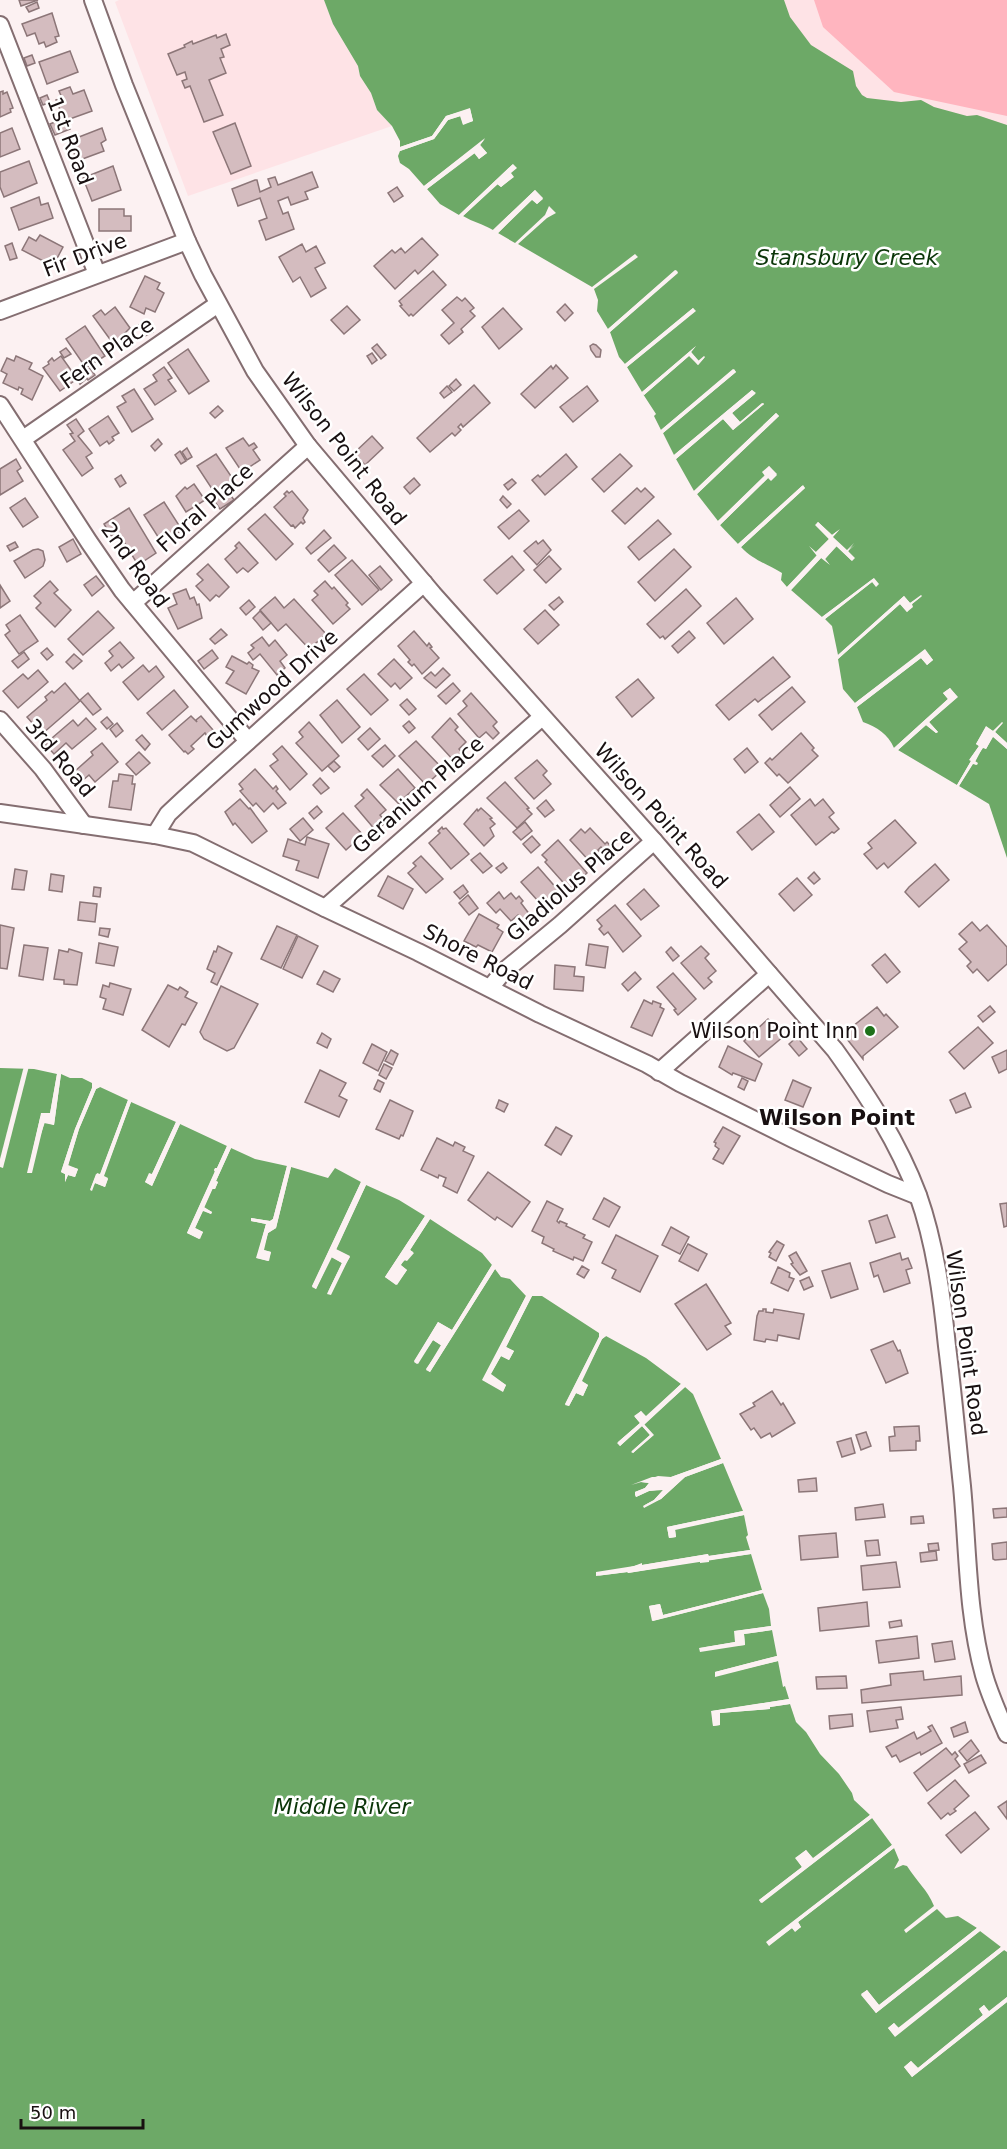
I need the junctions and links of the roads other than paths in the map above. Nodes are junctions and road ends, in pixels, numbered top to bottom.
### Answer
1 (93, 0) edge
2 (0, 25) edge
3 (187, 241) junction
4 (98, 274) junction
5 (218, 304) junction
6 (0, 311) edge
7 (0, 405) edge
8 (23, 439) junction
9 (308, 446) junction
10 (424, 583) junction
11 (132, 603) junction
12 (542, 717) junction
13 (0, 720) edge
14 (248, 741) junction
15 (0, 813) edge
16 (84, 825) junction
17 (156, 835) junction
18 (654, 841) junction
19 (325, 908) junction
20 (769, 974) junction
21 (490, 988) junction
22 (659, 1072) junction
23 (918, 1196) junction
24 (1007, 1734) edge

1 - 3 street, Wilson Point Road
2 - 4 street, 1st Road
3 - 4 street, Fir Drive
3 - 5 street, Wilson Point Road
4 - 6 street, Fir Drive
5 - 8 street, Fern Place
5 - 9 street, Wilson Point Road
7 - 8 street, 2nd Road
8 - 11 street, 2nd Road
9 - 10 street, Wilson Point Road
9 - 11 street, Floral Place
10 - 12 street, Wilson Point Road
10 - 14 street, Gumwood Drive
11 - 14 street, 2nd Road
12 - 18 street, Wilson Point Road
12 - 19 street, Geranium Place
13 - 16 street, 3rd Road
14 - 17 street, Gumwood Drive
15 - 16 street, Shore Road
16 - 17 street, Shore Road
17 - 19 street, Shore Road
18 - 20 street, Wilson Point Road
18 - 21 street, Gladiolus Place
19 - 21 street, Shore Road
20 - 22 street
20 - 23 street, Wilson Point Road
21 - 22 street, Shore Road
22 - 23 street, Shore Road
23 - 24 street, Wilson Point Road

